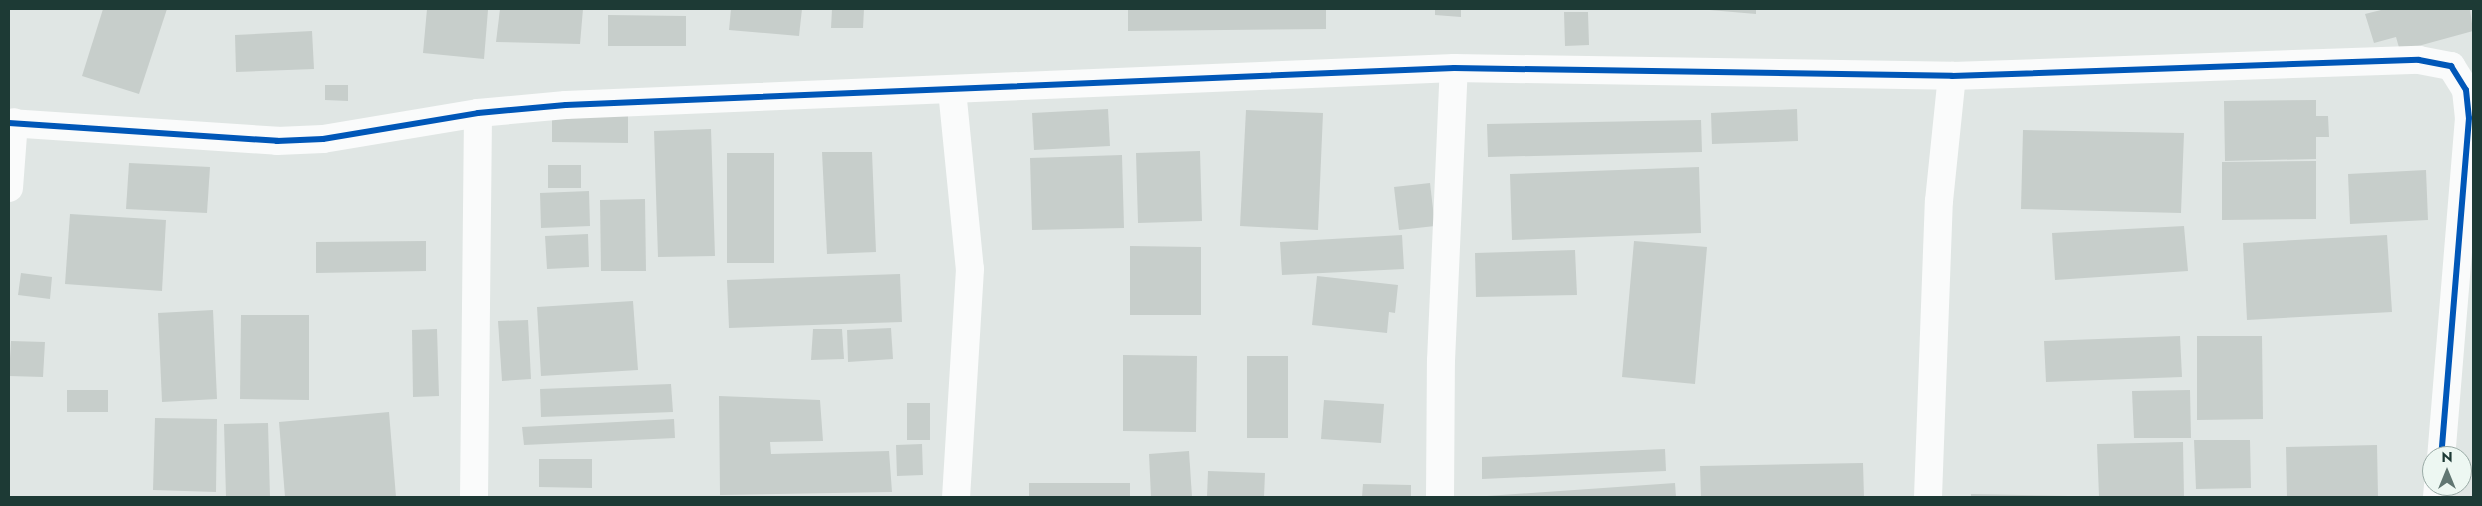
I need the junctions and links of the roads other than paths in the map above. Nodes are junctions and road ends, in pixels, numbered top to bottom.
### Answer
1 (2462, 65) edge
2 (1454, 68) junction
3 (1952, 76) junction
4 (952, 90) junction
5 (478, 113) junction
6 (11, 123) edge
7 (9, 188) edge
8 (2442, 446) edge
9 (474, 497) edge
10 (956, 497) edge
11 (1440, 497) edge
12 (1928, 497) edge

1 - 3 street
1 - 8 street
2 - 3 street
2 - 4 street
2 - 11 street
3 - 12 street
4 - 5 street
4 - 10 street
5 - 6 street
5 - 9 street
6 - 7 street

